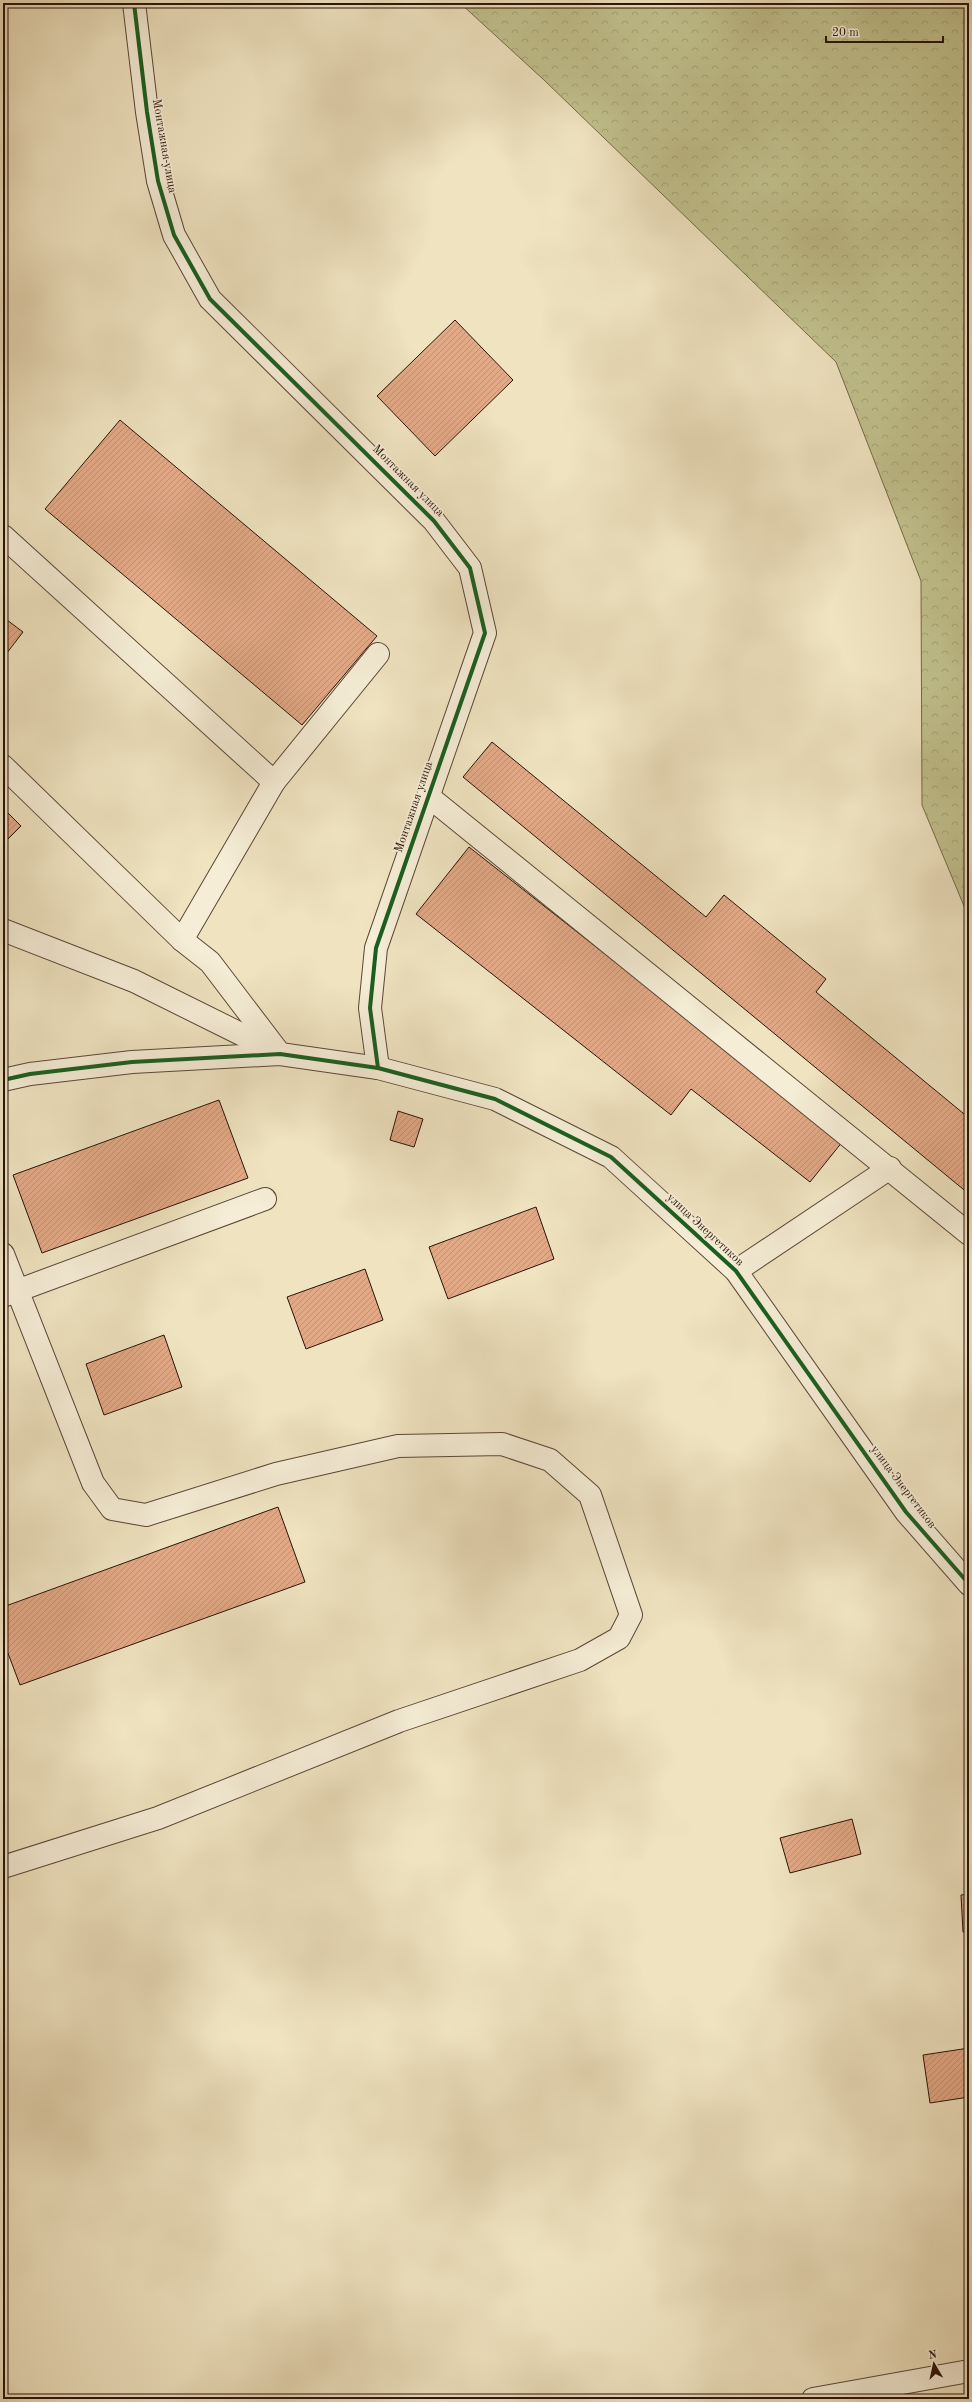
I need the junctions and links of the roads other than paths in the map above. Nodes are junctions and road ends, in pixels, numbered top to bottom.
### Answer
1 (134, 3) edge
2 (3, 536) edge
3 (378, 654) dead end
4 (3, 766) edge
5 (274, 782) junction
6 (428, 796) junction
7 (3, 930) edge
8 (182, 940) junction
9 (280, 1054) junction
10 (378, 1068) junction
11 (3, 1080) edge
12 (890, 1168) junction
13 (264, 1199) dead end
14 (969, 1234) edge
15 (3, 1254) edge
16 (736, 1271) junction
17 (10, 1293) edge
18 (969, 1584) edge
19 (3, 1867) edge
20 (969, 2371) edge
21 (813, 2399) edge

1 - 6 street, Монтажная улица
2 - 5 street
3 - 5 street
4 - 8 street
5 - 8 street
6 - 10 street, Монтажная улица
6 - 12 street
7 - 9 street
8 - 9 street
9 - 10 street, улица Энергетиков
9 - 11 street
10 - 16 street, улица Энергетиков
12 - 14 street
12 - 16 street
13 - 17 street
15 - 17 street
16 - 18 street, улица Энергетиков
17 - 19 street
20 - 21 street

